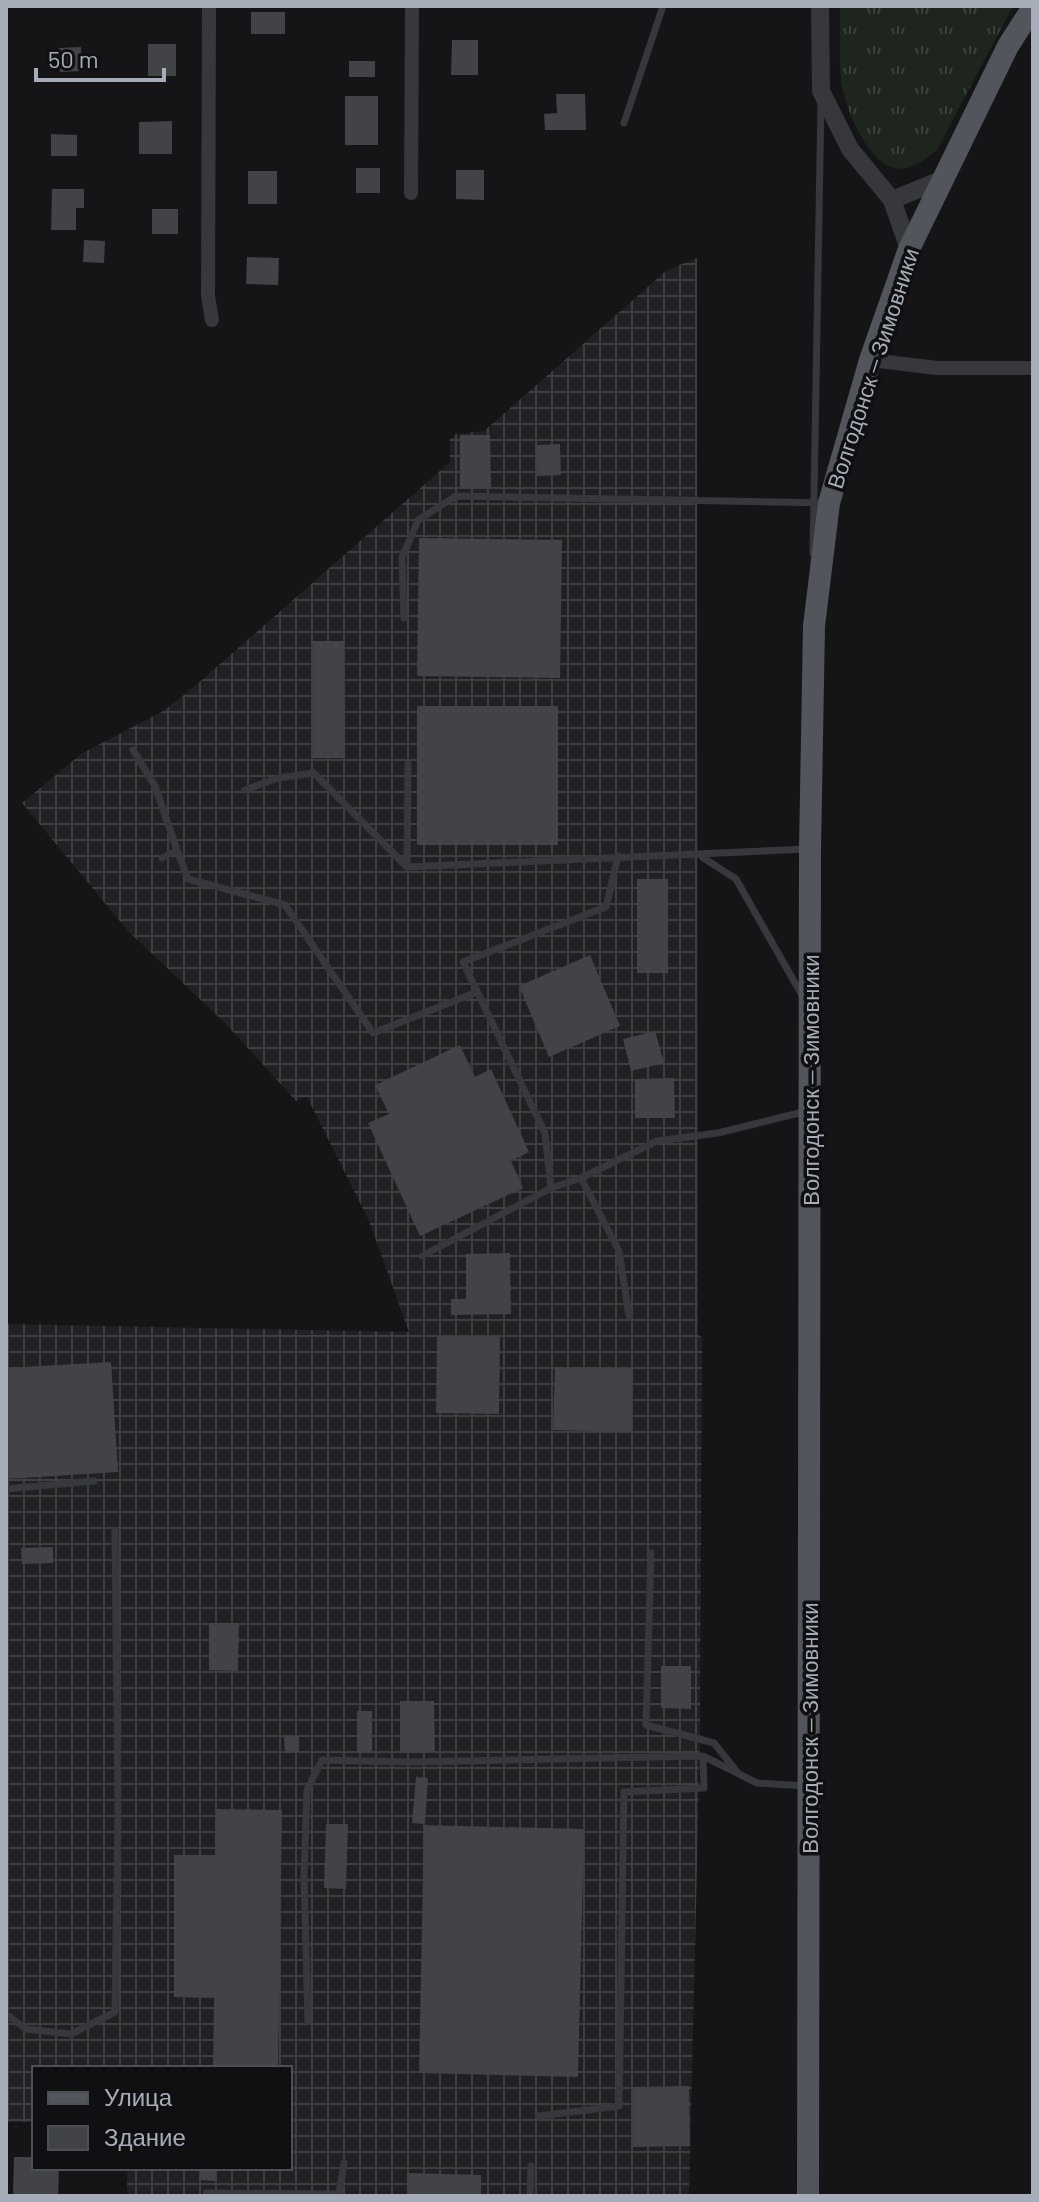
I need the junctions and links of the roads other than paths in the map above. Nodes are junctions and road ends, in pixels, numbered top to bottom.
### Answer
1 (209, 6) edge
2 (412, 6) edge
3 (663, 6) edge
4 (820, 6) edge
5 (1033, 7) edge
6 (821, 91) junction
7 (624, 123) dead end
8 (941, 180) junction
9 (411, 193) dead end
10 (892, 200) junction
11 (909, 249) junction
12 (212, 320) dead end
13 (870, 360) junction
14 (1033, 368) edge
15 (821, 503) junction
16 (404, 618) dead end
17 (133, 750) dead end
18 (408, 764) dead end
19 (245, 790) dead end
20 (810, 849) junction
21 (177, 850) junction
22 (618, 856) junction
23 (701, 856) junction
24 (162, 858) dead end
25 (407, 867) junction
26 (477, 992) junction
27 (811, 1011) junction
28 (809, 1111) junction
29 (581, 1178) junction
30 (551, 1188) junction
31 (422, 1256) dead end
32 (629, 1316) dead end
33 (94, 1481) dead end
34 (6, 1489) edge
35 (115, 1531) dead end
36 (651, 1553) dead end
37 (703, 1756) junction
38 (740, 1775) junction
39 (809, 1786) junction
40 (6, 2014) edge
41 (308, 2021) dead end
42 (539, 2116) dead end
43 (344, 2163) dead end
44 (531, 2166) dead end
45 (206, 2193) dead end
46 (339, 2195) edge
47 (530, 2196) edge
48 (808, 2196) edge

1 - 12 street
2 - 9 street
3 - 7 lane
4 - 6 street
5 - 8 main road, Волгодонск — Зимовники
6 - 10 street
6 - 15 lane
8 - 10 street
8 - 11 main road, Волгодонск — Зимовники
10 - 11 street
11 - 13 main road, Волгодонск — Зимовники
13 - 14 street
13 - 15 main road, Волгодонск — Зимовники
15 - 16 lane
15 - 20 main road, Волгодонск — Зимовники
17 - 21 lane
18 - 25 lane
19 - 25 lane
20 - 23 lane
20 - 27 main road, Волгодонск — Зимовники
21 - 24 lane
21 - 26 lane
22 - 23 lane
22 - 25 lane
22 - 26 lane
23 - 27 lane
26 - 30 lane
27 - 28 main road, Волгодонск — Зимовники
28 - 29 lane
28 - 39 main road, Волгодонск — Зимовники
29 - 30 lane
29 - 32 lane
30 - 31 lane
33 - 34 lane
35 - 40 lane
36 - 38 lane
37 - 38 lane
37 - 41 lane
37 - 42 lane
38 - 39 lane
39 - 48 main road, Волгодонск — Зимовники
43 - 46 lane
44 - 47 lane
45 - 46 lane

